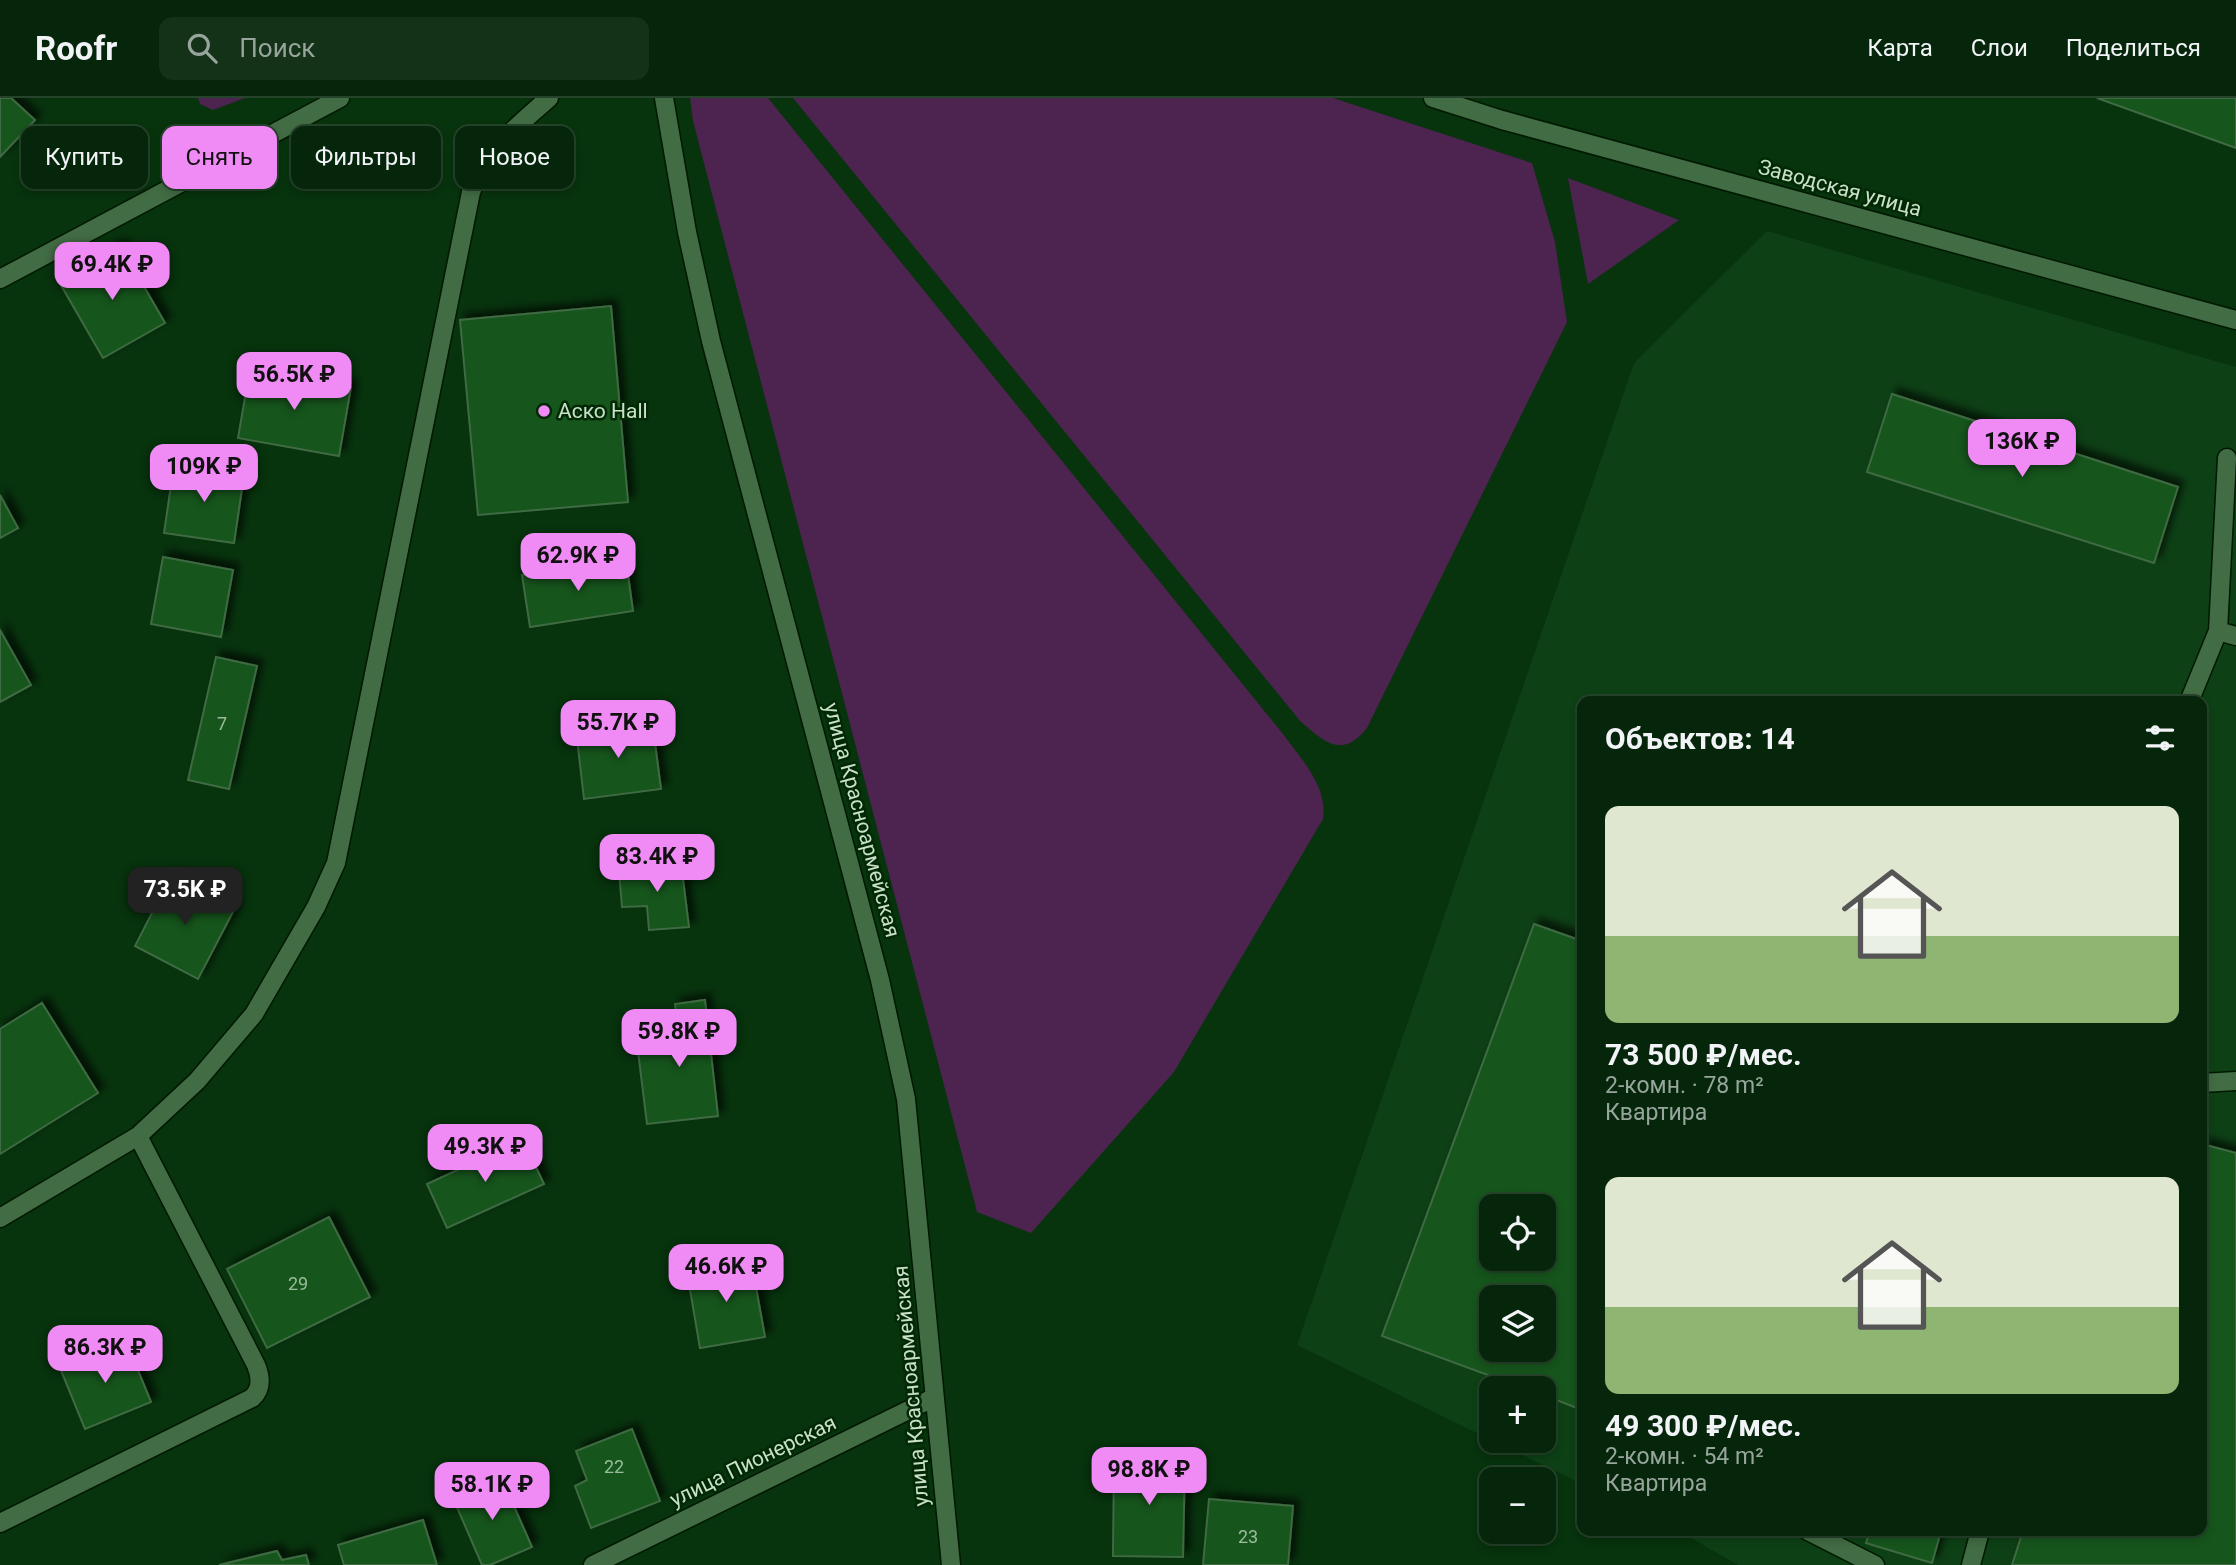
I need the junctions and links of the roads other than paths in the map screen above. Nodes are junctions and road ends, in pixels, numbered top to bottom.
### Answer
1 (340, 98) edge
2 (548, 98) edge
3 (664, 98) edge
4 (1433, 98) edge
5 (0, 279) edge
6 (2236, 320) edge
7 (2227, 458) dead end
8 (2218, 631) junction
9 (2236, 636) edge
10 (2191, 696) edge
11 (2236, 1081) edge
12 (2207, 1083) edge
13 (138, 1136) junction
14 (0, 1219) edge
15 (933, 1398) junction
16 (0, 1523) edge
17 (1818, 1536) edge
18 (1979, 1536) edge
19 (593, 1565) edge
20 (951, 1565) edge
21 (1875, 1565) edge
22 (1971, 1565) edge

1 - 5 street
2 - 13 street
3 - 15 street, улица Красноармейская
4 - 6 street, Заводская улица
7 - 8 street
8 - 9 street
8 - 10 street
11 - 12 street
13 - 14 street
13 - 16 street
15 - 19 street, улица Пионерская
15 - 20 street, улица Красноармейская
17 - 21 street
18 - 22 street

